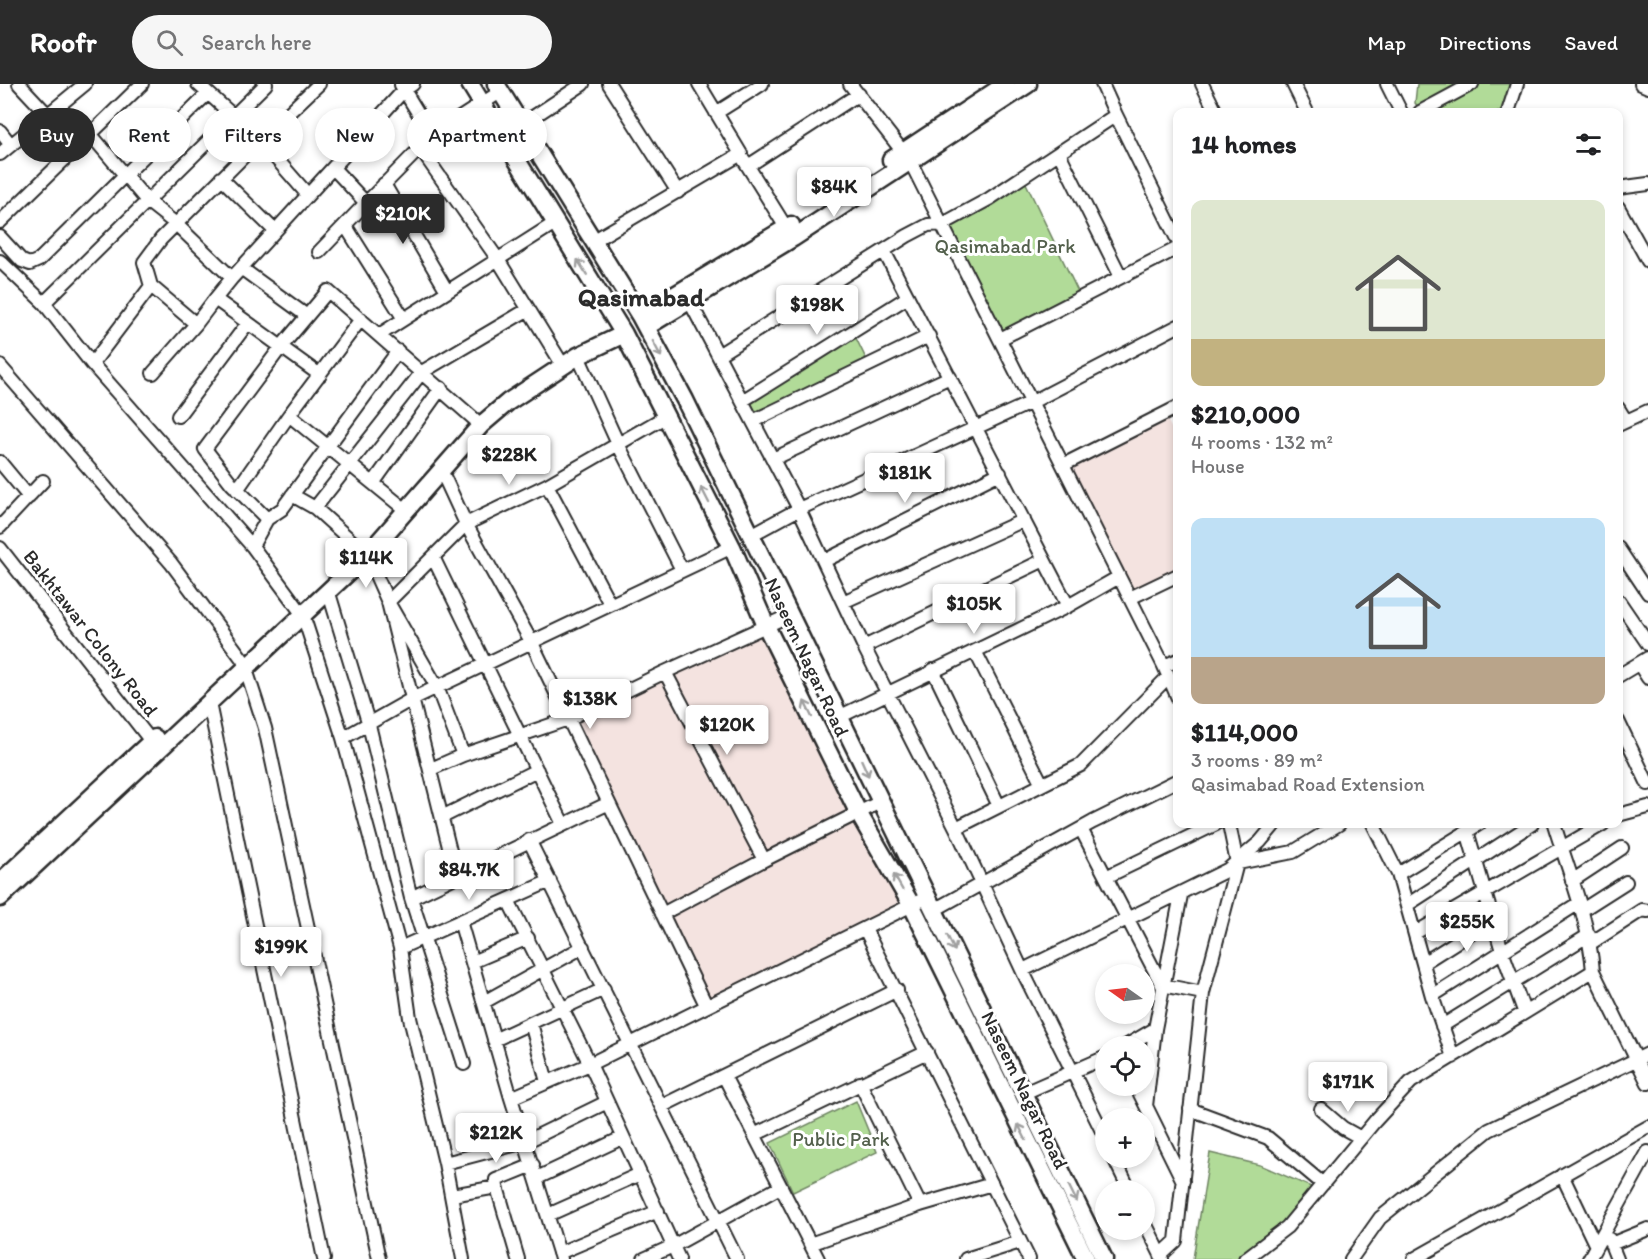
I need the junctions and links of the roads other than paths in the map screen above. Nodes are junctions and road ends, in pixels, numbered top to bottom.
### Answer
1 (19, 84) edge
2 (85, 84) edge
3 (142, 84) edge
4 (198, 84) edge
5 (266, 84) edge
6 (319, 84) edge
7 (470, 84) edge
8 (583, 84) edge
9 (609, 84) edge
10 (699, 84) edge
11 (762, 84) edge
12 (1006, 84) edge
13 (1028, 84) edge
14 (1102, 84) edge
15 (1202, 84) edge
16 (1293, 84) edge
17 (1387, 84) edge
18 (1472, 84) edge
19 (1517, 84) edge
20 (1641, 84) edge
21 (406, 86) edge
22 (1648, 87) edge
23 (498, 88) edge
24 (854, 89) edge
25 (987, 89) edge
26 (208, 93) junction
27 (481, 102) junction
28 (42, 108) edge
29 (58, 108) edge
30 (225, 108) edge
31 (242, 108) edge
32 (294, 108) edge
33 (417, 108) edge
34 (472, 108) edge
35 (510, 108) edge
36 (547, 108) edge
37 (1214, 108) edge
38 (1305, 108) edge
39 (1399, 108) edge
40 (1427, 108) edge
41 (1509, 108) edge
42 (717, 113) junction
43 (1116, 115) junction
44 (0, 131) edge
45 (95, 133) edge
46 (95, 139) edge
47 (18, 140) edge
48 (12, 145) junction
49 (203, 147) edge
50 (0, 153) edge
51 (1059, 153) junction
52 (741, 154) junction
53 (907, 156) junction
54 (407, 160) edge
55 (64, 162) edge
56 (237, 162) edge
57 (279, 162) edge
58 (430, 162) edge
59 (544, 162) edge
60 (748, 166) junction
61 (334, 169) junction
62 (125, 174) junction
63 (221, 178) junction
64 (384, 184) junction
65 (1648, 184) edge
66 (1623, 187) edge
67 (563, 192) junction
68 (678, 192) junction
69 (308, 195) junction
70 (148, 202) junction
71 (366, 203) junction
72 (543, 204) junction
73 (1623, 216) edge
74 (0, 222) edge
75 (555, 223) junction
76 (176, 224) junction
77 (943, 224) junction
78 (345, 225) junction
79 (1173, 229) edge
80 (275, 231) junction
81 (790, 233) junction
82 (0, 237) edge
83 (592, 241) junction
84 (884, 250) junction
85 (1173, 251) edge
86 (318, 252) dead end
87 (497, 258) junction
88 (0, 261) edge
89 (1648, 261) edge
90 (241, 268) junction
91 (1121, 277) junction
92 (232, 278) junction
93 (151, 286) junction
94 (447, 291) junction
95 (908, 297) junction
96 (215, 299) junction
97 (690, 302) junction
98 (44, 303) junction
99 (527, 310) junction
100 (307, 316) junction
101 (361, 319) junction
102 (404, 319) junction
103 (643, 321) junction
104 (196, 324) junction
105 (247, 324) junction
106 (1173, 329) edge
107 (624, 334) junction
108 (379, 335) junction
109 (929, 336) junction
110 (1000, 339) junction
111 (281, 347) junction
112 (398, 351) junction
113 (718, 355) junction
114 (579, 356) junction
115 (92, 364) junction
116 (0, 366) edge
117 (564, 367) junction
118 (422, 372) junction
119 (153, 373) dead end
120 (320, 375) junction
121 (950, 377) junction
122 (441, 388) junction
123 (742, 401) junction
124 (1032, 402) junction
125 (1173, 410) edge
126 (1648, 411) edge
127 (289, 415) junction
128 (178, 416) dead end
129 (665, 417) junction
130 (753, 421) junction
131 (1623, 423) edge
132 (481, 425) junction
133 (978, 429) junction
134 (618, 444) junction
135 (327, 446) junction
136 (773, 459) junction
137 (0, 462) edge
138 (350, 464) junction
139 (1063, 465) junction
140 (441, 470) junction
141 (1000, 473) junction
142 (43, 481) dead end
143 (374, 482) junction
144 (547, 484) junction
145 (237, 490) junction
146 (292, 495) junction
147 (29, 497) junction
148 (315, 508) junction
149 (800, 509) junction
150 (407, 511) junction
151 (267, 519) junction
152 (1024, 520) junction
153 (466, 524) junction
154 (0, 526) edge
155 (751, 535) junction
156 (252, 546) junction
157 (732, 547) junction
158 (0, 548) edge
159 (367, 555) junction
160 (1623, 555) edge
161 (433, 556) junction
162 (1044, 560) junction
163 (824, 561) junction
164 (682, 570) junction
165 (1119, 577) junction
166 (1173, 577) edge
167 (328, 590) junction
168 (1648, 592) edge
169 (1130, 598) junction
170 (388, 602) junction
171 (843, 602) junction
172 (610, 604) junction
173 (1068, 606) junction
174 (1623, 607) edge
175 (303, 615) junction
176 (790, 615) junction
177 (767, 628) junction
178 (532, 644) junction
179 (1648, 644) edge
180 (864, 647) junction
181 (975, 651) junction
182 (1644, 661) edge
183 (244, 664) junction
184 (486, 664) junction
185 (1173, 665) edge
186 (933, 670) junction
187 (665, 672) junction
188 (1166, 672) junction
189 (1623, 673) edge
190 (1648, 678) edge
191 (437, 687) junction
192 (1173, 687) edge
193 (888, 693) junction
194 (412, 699) junction
195 (209, 703) junction
196 (841, 716) junction
197 (568, 719) junction
198 (369, 725) junction
199 (1623, 732) edge
200 (520, 735) junction
201 (344, 738) junction
202 (151, 741) junction
203 (463, 755) junction
204 (431, 770) junction
205 (537, 770) junction
206 (1173, 783) edge
207 (1042, 784) junction
208 (1648, 784) edge
209 (880, 802) junction
210 (609, 803) junction
211 (999, 806) junction
212 (1648, 807) edge
213 (859, 814) junction
214 (1623, 814) edge
215 (442, 818) junction
216 (563, 824) junction
217 (956, 828) junction
218 (1208, 828) edge
219 (1229, 828) edge
220 (1271, 828) edge
221 (1332, 828) edge
222 (1375, 828) edge
223 (1472, 828) edge
224 (1526, 828) edge
225 (1555, 828) edge
226 (1596, 828) edge
227 (1081, 829) junction
228 (1467, 831) junction
229 (529, 840) junction
230 (1562, 848) junction
231 (1622, 848) dead end
232 (1476, 859) junction
233 (764, 860) junction
234 (1237, 863) junction
235 (1398, 874) junction
236 (456, 875) junction
237 (1106, 877) junction
238 (550, 881) junction
239 (1572, 881) junction
240 (0, 882) edge
241 (1626, 882) dead end
242 (981, 884) junction
243 (1485, 891) junction
244 (1181, 895) junction
245 (0, 898) edge
246 (411, 898) junction
247 (508, 900) junction
248 (931, 903) junction
249 (1407, 905) junction
250 (912, 906) junction
251 (1581, 907) junction
252 (1648, 911) edge
253 (662, 914) junction
254 (1494, 918) junction
255 (1127, 919) junction
256 (460, 921) junction
257 (865, 929) junction
258 (1415, 933) junction
259 (425, 937) junction
260 (528, 938) junction
261 (1590, 939) junction
262 (583, 947) junction
263 (400, 948) junction
264 (1502, 951) junction
265 (472, 962) junction
266 (1423, 963) junction
267 (544, 969) junction
268 (1023, 970) junction
269 (1593, 971) junction
270 (1514, 983) junction
271 (1162, 985) junction
272 (604, 989) junction
273 (897, 990) junction
274 (1203, 993) junction
275 (1432, 996) junction
276 (484, 1002) junction
277 (706, 1005) junction
278 (562, 1010) junction
279 (1524, 1011) junction
280 (531, 1023) junction
281 (1442, 1026) junction
282 (1155, 1029) junction
283 (1143, 1036) edge
284 (494, 1040) junction
285 (631, 1043) junction
286 (927, 1052) junction
287 (1648, 1054) edge
288 (1454, 1057) junction
289 (1634, 1060) junction
290 (1095, 1062) edge
291 (465, 1064) dead end
292 (590, 1064) junction
293 (1073, 1072) junction
294 (724, 1076) junction
295 (547, 1082) junction
296 (861, 1083) junction
297 (1648, 1083) edge
298 (1024, 1093) junction
299 (1141, 1096) edge
300 (511, 1098) junction
301 (606, 1103) junction
302 (663, 1106) junction
303 (1146, 1106) junction
304 (1190, 1109) junction
305 (1321, 1109) dead end
306 (1095, 1117) edge
307 (1648, 1127) edge
308 (754, 1135) junction
309 (622, 1138) junction
310 (1361, 1138) junction
311 (525, 1142) junction
312 (1648, 1152) edge
313 (445, 1163) junction
314 (532, 1165) junction
315 (640, 1174) junction
316 (1562, 1175) junction
317 (537, 1178) junction
318 (1183, 1181) junction
319 (992, 1184) junction
320 (1323, 1184) junction
321 (497, 1187) junction
322 (780, 1187) junction
323 (452, 1195) junction
324 (920, 1205) junction
325 (658, 1212) junction
326 (548, 1215) junction
327 (718, 1222) junction
328 (1605, 1229) junction
329 (1648, 1229) edge
330 (1153, 1240) edge
331 (1020, 1242) junction
332 (810, 1244) junction
333 (1596, 1245) junction
334 (1611, 1245) junction
335 (673, 1246) junction
336 (560, 1256) edge
337 (1161, 1257) edge
338 (324, 1259) edge
339 (379, 1259) edge
340 (463, 1259) edge
341 (518, 1259) edge
342 (644, 1259) edge
343 (679, 1259) edge
344 (736, 1259) edge
345 (818, 1259) edge
346 (966, 1259) edge
347 (1029, 1259) edge
348 (1086, 1259) edge
349 (1104, 1259) edge
350 (1245, 1259) edge
351 (1351, 1259) edge
352 (1414, 1259) edge
353 (1589, 1259) edge
354 (1617, 1259) edge

1 - 28 street
2 - 29 street
3 - 45 street
4 - 26 street
5 - 31 street
6 - 32 street
7 - 27 main road, Naseem Nagar Road
8 - 36 street
9 - 68 street
10 - 42 street
11 - 42 street
12 - 25 main road
13 - 53 main road
14 - 43 street
15 - 37 street
16 - 38 street
17 - 39 street
18 - 40 street
19 - 41 street
20 - 22 street
21 - 33 street
21 - 61 street
23 - 27 street
23 - 35 main road, Naseem Nagar Road
24 - 53 street
24 - 60 street
25 - 53 main road
26 - 30 street
26 - 62 street
27 - 34 street
27 - 72 main road, Naseem Nagar Road
42 - 52 street
43 - 51 street
43 - 79 street
44 - 48 street
46 - 62 street
47 - 48 street
48 - 50 street
49 - 70 street
51 - 77 street
51 - 91 street
52 - 60 street
52 - 68 street
53 - 77 street
53 - 81 main road
54 - 64 street
55 - 74 street
56 - 63 street
57 - 69 street
58 - 87 street
59 - 67 main road, Naseem Nagar Road
60 - 81 street
61 - 69 street
61 - 71 street
62 - 70 street
62 - 82 street
63 - 76 street
63 - 80 street
64 - 71 street
64 - 94 street
65 - 66 street
67 - 72 main road
67 - 83 main road, Naseem Nagar Road
68 - 83 street
69 - 80 street
70 - 76 street
70 - 98 street
71 - 78 street
72 - 75 main road, Naseem Nagar Road
73 - 89 street
75 - 87 street
107 -> 75 main road, Naseem Nagar Road
76 - 92 street
76 - 93 street
77 - 84 street
77 - 110 street
78 - 86 street
78 - 102 street
80 - 90 street
81 - 97 main road
81 - 103 main road
83 - 103 main road, Naseem Nagar Road
84 - 95 street
84 - 113 street
85 - 91 street
87 - 94 street
87 - 99 street
88 - 98 street
90 - 92 street
90 - 100 street
91 - 110 street
92 - 96 street
93 - 104 street
93 - 115 street
94 - 102 street
95 - 109 street
95 - 123 street
96 - 104 street
96 - 105 street
97 - 103 main road
97 - 113 street
98 - 115 street
99 - 117 street
99 - 118 street
100 - 101 street
100 - 111 street
101 - 108 street
101 - 120 street
102 - 108 street
103 -> 155 main road, Naseem Nagar Road
104 - 119 street
105 - 111 street
105 - 128 street
106 - 124 street
107 - 114 main road
107 - 129 main road, Naseem Nagar Road
108 - 112 street
109 - 121 street
109 - 130 street
110 - 124 street
111 - 120 street
111 - 145 street
112 - 118 street
112 - 135 street
113 - 123 street
114 - 117 main road
114 - 134 street
115 - 156 street
116 - 183 street
117 - 132 main road
118 - 122 street
118 - 138 street
120 - 127 street
121 - 133 street
121 - 136 street
122 - 132 street
122 - 143 street
123 - 130 street
124 - 133 street
124 - 139 street
125 - 139 street
126 - 131 street
127 - 135 street
127 - 145 street
129 - 134 street
157 -> 129 main road, Naseem Nagar Road
130 - 136 street
132 - 140 main road
133 - 141 street
133 - 149 street
134 - 144 street
134 - 164 street
135 - 138 street
135 - 146 street
136 - 149 street
137 - 147 street
138 - 143 street
138 - 148 street
139 - 165 street
140 - 150 main road
140 - 153 street
141 - 152 street
141 - 163 street
142 - 147 street
143 - 150 street
144 - 153 street
144 - 172 street
145 - 151 street
146 - 148 street
146 - 151 street
147 - 154 street
148 - 159 street
149 - 155 street
149 - 163 street
150 - 159 main road
151 - 156 street
152 - 162 street
152 - 171 street
153 - 161 street
153 - 178 street
155 - 157 main road
155 - 176 main road, Naseem Nagar Road
156 - 175 street
157 - 164 street
157 - 177 main road, Naseem Nagar Road
158 - 202 street, Bakhtawar Colony Road
159 - 167 main road
159 - 170 street
160 - 168 street
161 - 170 street
161 - 184 street
162 - 173 street
162 - 180 street
163 - 171 street
164 - 172 street
165 - 169 street
165 - 173 street
166 - 169 street
167 - 175 main road
167 - 198 street
169 - 188 street
170 - 191 street
170 - 194 street
171 - 180 street
172 - 178 street
173 - 181 street
174 - 179 street
175 - 183 main road
175 - 201 street
176 - 177 street
176 - 196 main road, Naseem Nagar Road
177 - 187 street
213 -> 177 main road, Naseem Nagar Road
178 - 184 street
178 - 197 street
180 - 193 street
181 - 186 street
181 - 207 street
182 - 189 street
182 - 190 street
183 - 195 main road
183 - 202 main road
183 - 339 street
184 - 191 street
184 - 200 street
185 - 188 street
186 - 193 street
186 - 211 street
187 - 197 street
187 - 233 street
188 - 192 street
188 - 207 street
191 - 194 street
191 - 203 street
193 - 196 street
193 - 217 street
194 - 198 street
194 - 204 street
195 - 245 main road
195 - 338 street
196 -> 209 main road, Naseem Nagar Road
197 - 200 street
197 - 210 street
198 - 201 street
198 - 246 street
199 - 208 street
200 - 203 street
200 - 205 street
201 - 263 street
202 - 240 main road
203 - 204 street
204 - 215 street
205 - 215 street
205 - 216 street
206 - 227 street
207 - 211 street
209 - 213 street
209 - 248 main road, Naseem Nagar Road
210 - 216 street
210 - 253 street
211 - 217 street
212 - 214 street
213 - 233 street
250 -> 213 main road, Naseem Nagar Road
215 - 236 street
216 - 229 street
217 - 242 street
218 - 237 street
219 - 234 street
220 - 234 street
221 - 234 street
222 - 235 street
223 - 228 street
224 - 232 street
225 - 230 street
226 - 230 street
227 - 237 street
227 - 242 street
228 - 232 street
228 - 235 street
229 - 236 street
229 - 238 street
230 - 239 street
230 - 243 street
231 - 239 street
232 - 243 street
232 - 249 street
233 - 253 street
234 - 244 street
234 - 274 street
235 - 249 street
236 - 246 street
237 - 255 street
238 - 247 street
238 - 262 street
239 - 251 street
241 - 251 street
242 - 248 street
242 - 268 street
243 - 254 street
243 - 258 street
244 - 255 street
244 - 271 street
246 - 259 street
247 - 256 street
247 - 260 street
248 - 250 street
248 -> 298 main road, Naseem Nagar Road
249 - 258 street
250 - 257 street
348 -> 250 main road, Naseem Nagar Road
251 - 261 street
251 - 264 street
252 - 261 street
253 - 277 street
254 - 264 street
254 - 266 street
255 - 268 street
255 - 271 street
256 - 259 street
256 - 265 street
257 - 273 street
257 - 277 street
258 - 266 street
259 - 263 street
259 - 291 street
260 - 265 street
260 - 267 street
261 - 269 street
261 - 270 street
262 - 267 street
262 - 272 street
263 - 313 street
264 - 270 street
264 - 275 street
265 - 276 street
266 - 275 street
267 - 276 street
267 - 278 street
268 - 293 street
269 - 279 street
269 - 289 street
270 - 279 street
270 - 281 street
271 - 274 street
271 - 282 street
272 - 278 street
272 - 285 street
273 - 286 street
273 - 294 street
274 - 304 street
275 - 281 street
276 - 284 street
277 - 285 street
278 - 280 street
278 - 292 street
279 - 288 street
280 - 284 street
280 - 295 street
281 - 288 street
282 - 283 street
282 - 303 street
284 - 300 street
285 - 292 street
285 - 302 street
286 - 296 street
286 - 319 street
287 - 289 street
288 - 310 street
289 - 297 street
289 - 351 street
290 - 293 street
292 - 295 street
292 - 301 street
293 - 298 street
293 - 306 street
294 - 302 street
294 - 308 street
295 - 300 street
296 - 308 street
296 - 324 street
298 -> 349 main road, Naseem Nagar Road
299 - 303 street
300 - 311 street
301 - 309 street
301 - 311 street
302 - 327 street
303 - 318 street
304 - 318 street
304 - 320 street
305 - 310 street
307 - 316 street
308 - 322 street
309 - 315 street
309 - 317 street
310 - 320 street
311 - 313 street
311 - 314 street
312 - 328 street
313 - 323 street
314 - 317 street
314 - 321 street
315 - 325 street
315 - 326 street
316 - 333 street
316 - 352 street
317 - 326 street
318 - 337 street
319 - 324 street
319 - 331 street
320 - 350 street
321 - 323 street
321 - 341 street
322 - 327 street
322 - 332 street
323 - 340 street
324 - 332 street
325 - 335 street
325 - 336 street
326 - 336 street
327 - 335 street
327 - 344 street
328 - 333 street
328 - 334 street
329 - 334 street
330 - 337 street
331 - 346 street
331 - 347 street
332 - 345 street
333 - 353 street
334 - 354 street
335 - 342 street
335 - 343 street

